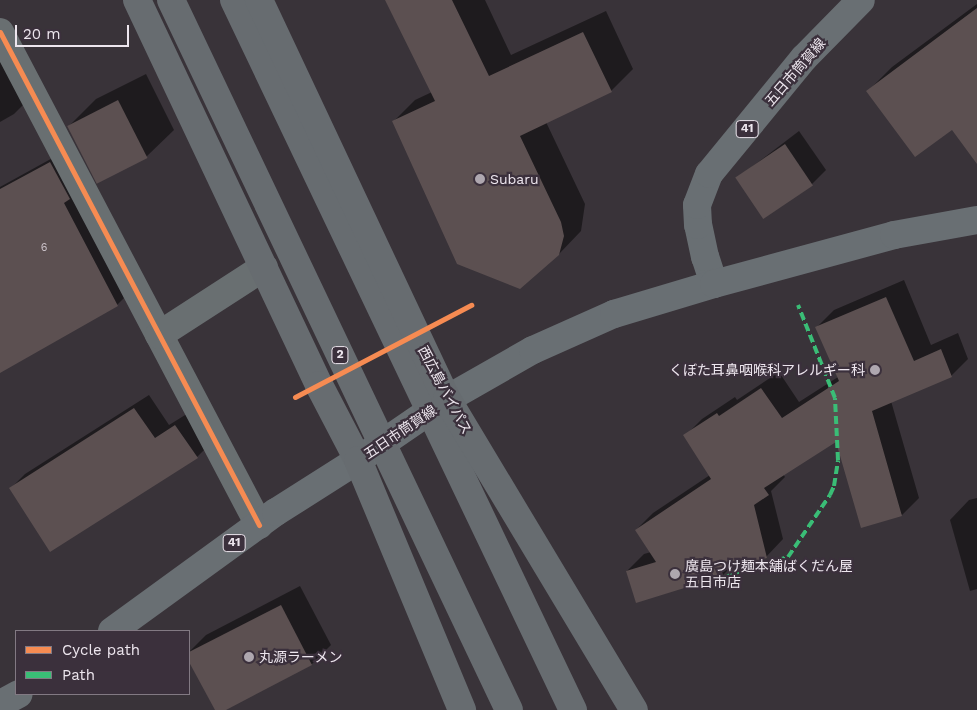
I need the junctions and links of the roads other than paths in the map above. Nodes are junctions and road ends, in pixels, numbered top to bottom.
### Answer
1 (137, 0) edge
2 (171, 0) edge
3 (234, 0) edge
4 (259, 0) edge
5 (861, 0) edge
6 (0, 32) edge
7 (977, 220) edge
8 (264, 267) junction
9 (714, 284) junction
10 (159, 335) junction
11 (447, 400) junction
12 (358, 460) junction
13 (260, 525) junction
14 (113, 630) edge
15 (17, 695) edge
16 (0, 704) edge
17 (462, 710) edge
18 (509, 710) edge
19 (572, 710) edge
20 (634, 710) edge

1 - 8 highway, 2
2 - 18 highway, 2
3 - 19 highway, 西広島バイパス
4 - 11 highway, 西広島バイパス
5 - 9 main road, 五日市筒賀線 / 41
6 - 10 street
7 - 9 main road, 五日市筒賀線 / 41
8 - 10 street
8 - 12 highway, 2
9 - 11 main road, 五日市筒賀線 / 41
10 - 13 street
11 - 12 main road, 五日市筒賀線 / 41
11 - 20 highway, 西広島バイパス
12 - 13 main road, 五日市筒賀線 / 41
12 - 17 highway, 2
13 - 14 main road, 五日市筒賀線 / 41
15 - 16 main road

